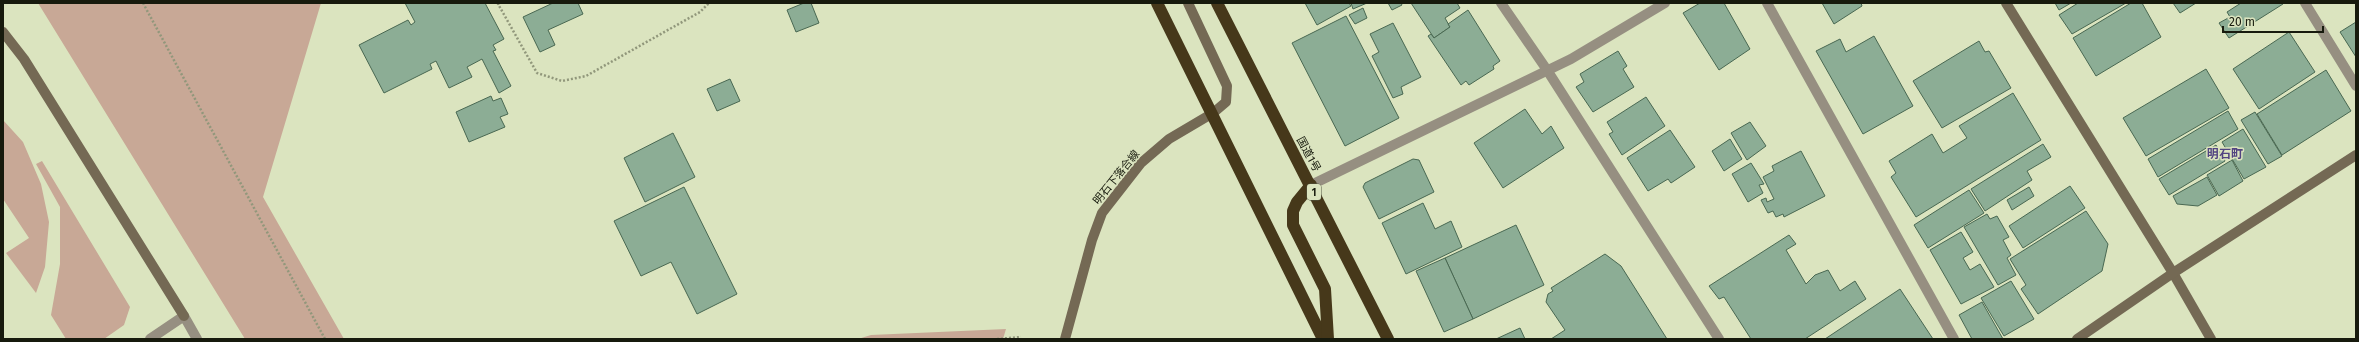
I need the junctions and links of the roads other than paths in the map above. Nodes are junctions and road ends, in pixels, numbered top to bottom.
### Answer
1 (1157, 3) edge
2 (1188, 3) edge
3 (1217, 3) edge
4 (1501, 3) edge
5 (1665, 3) edge
6 (1767, 3) edge
7 (2006, 3) edge
8 (2305, 3) edge
9 (3, 32) edge
10 (1547, 70) junction
11 (2356, 86) edge
12 (1213, 113) junction
13 (2356, 154) edge
14 (1311, 185) junction
15 (2173, 273) junction
16 (184, 316) junction
17 (150, 339) edge
18 (197, 339) edge
19 (1065, 339) edge
20 (1323, 339) edge
21 (1328, 339) edge
22 (1388, 339) edge
23 (1719, 339) edge
24 (1954, 339) edge
25 (2077, 339) edge
26 (2211, 339) edge

1 - 12 highway
2 - 12 street, 明石下落合線
3 - 14 highway, 国道1号 / 1
4 - 10 street
5 - 10 street
6 - 24 street
7 - 15 street
8 - 11 street
9 - 16 street
10 - 14 street
10 - 23 street
12 - 19 street, 明石下落合線
12 - 20 highway
13 - 15 street
14 - 21 highway
14 - 22 highway, 国道1号 / 1
15 - 25 street
15 - 26 street
16 - 17 street
16 - 18 street

